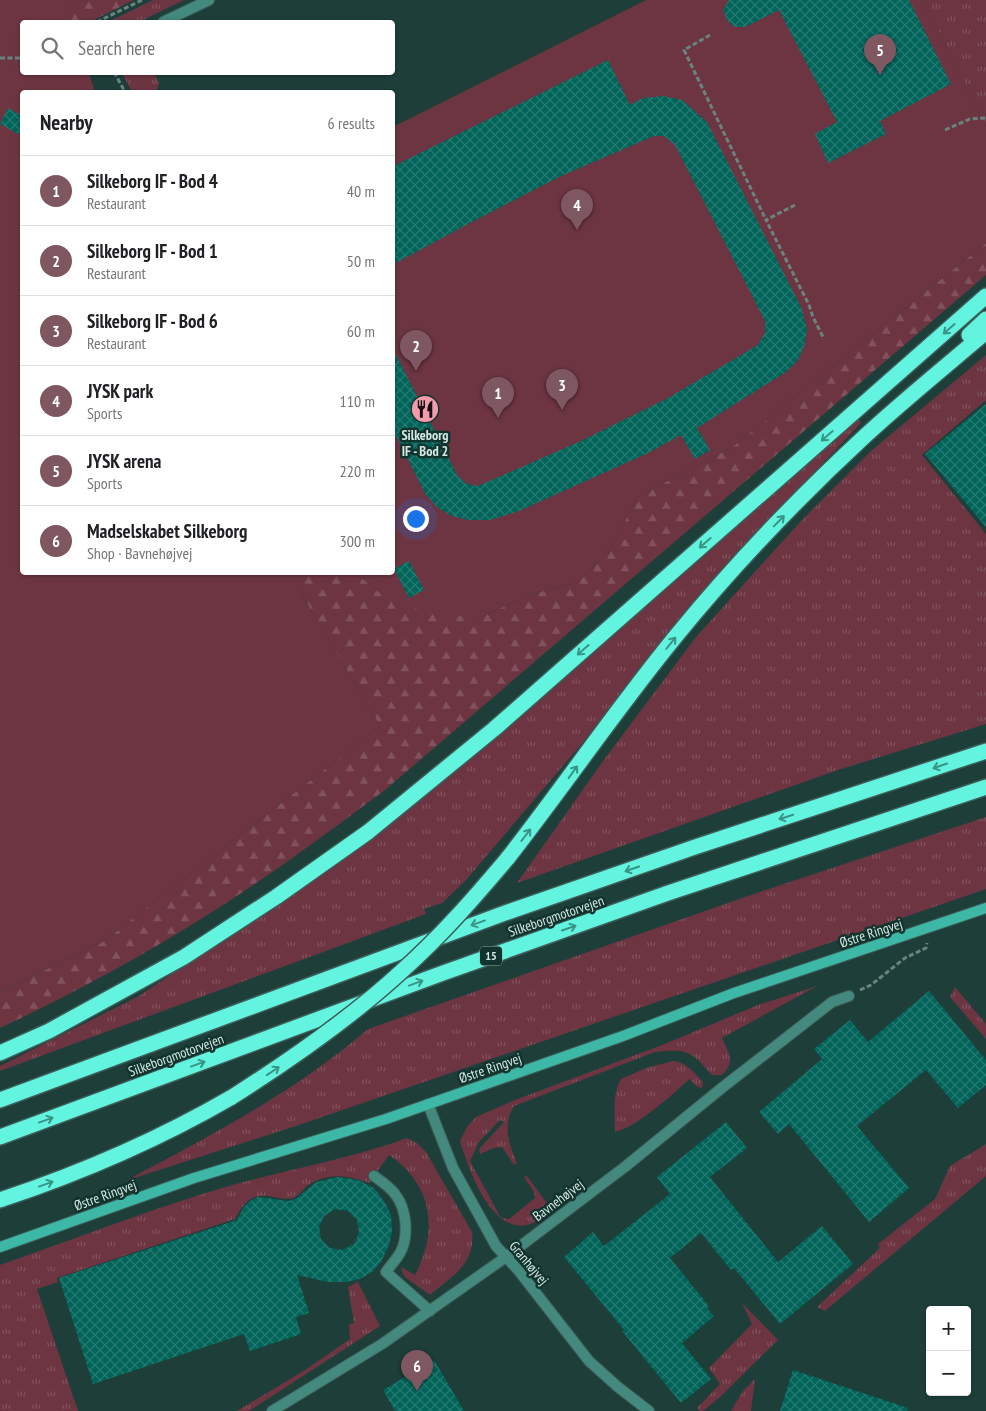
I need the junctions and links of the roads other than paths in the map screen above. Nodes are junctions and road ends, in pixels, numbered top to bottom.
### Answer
1 (209, 0) edge
2 (167, 20) edge
3 (986, 296) edge
4 (986, 319) edge
5 (986, 332) edge
6 (888, 416) junction
7 (986, 750) edge
8 (986, 787) edge
9 (986, 908) edge
10 (849, 996) road end
11 (0, 1053) edge
12 (0, 1100) edge
13 (428, 1104) junction
14 (0, 1137) edge
15 (374, 1176) dead end
16 (0, 1200) edge
17 (0, 1247) edge
18 (506, 1257) junction
19 (430, 1311) junction
20 (272, 1411) edge
21 (650, 1411) edge

1 - 2 street
3 -> 11 highway
4 - 6 highway
5 - 6 highway
16 -> 6 highway, bridge
7 -> 12 highway, Silkeborgmotorvejen
14 -> 8 highway, Silkeborgmotorvejen / 15
9 - 13 main road, Østre Ringvej
10 - 18 street, Bavnehøjvej
13 - 17 main road, Østre Ringvej
13 - 18 street, Granhøjvej
15 - 19 street
18 - 19 street, Bavnehøjvej
18 - 21 street, Granhøjvej
19 - 20 street, Bavnehøjvej

